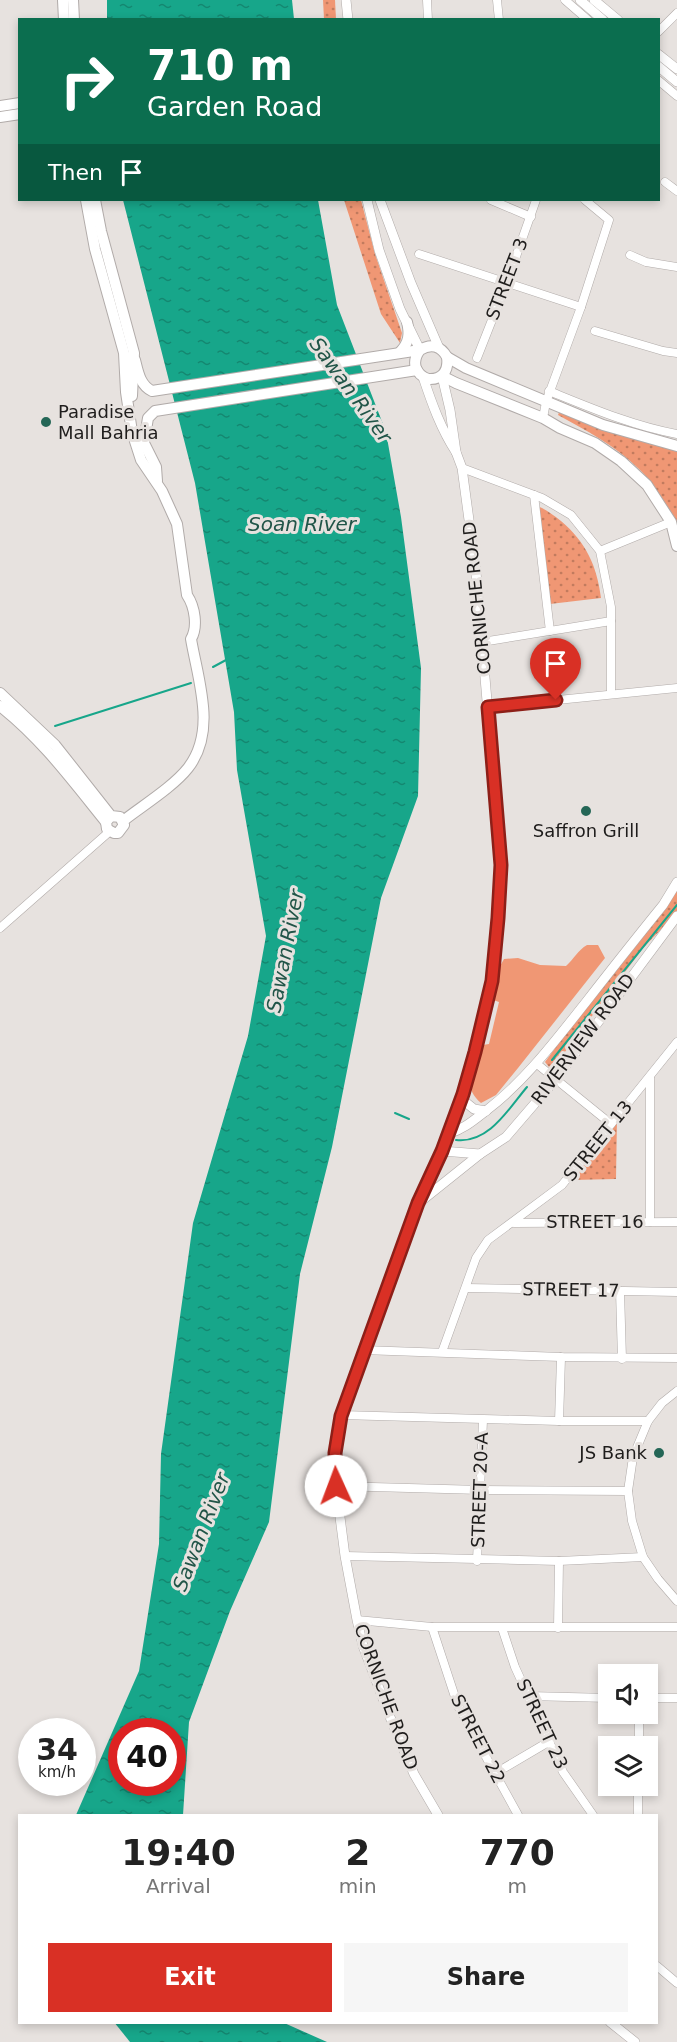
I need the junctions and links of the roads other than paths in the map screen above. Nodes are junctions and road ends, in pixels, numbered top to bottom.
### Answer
1 (63, 0) edge
2 (73, 0) edge
3 (346, 0) edge
4 (427, 0) edge
5 (497, 0) edge
6 (565, 0) edge
7 (580, 0) edge
8 (594, 0) edge
9 (677, 13) edge
10 (64, 18) edge
11 (74, 18) edge
12 (348, 18) edge
13 (428, 18) edge
14 (499, 18) edge
15 (586, 18) edge
16 (601, 18) edge
17 (616, 18) edge
18 (660, 30) edge
19 (660, 56) edge
20 (660, 68) edge
21 (677, 69) edge
22 (660, 82) edge
23 (677, 82) edge
24 (677, 96) edge
25 (18, 103) edge
26 (0, 106) edge
27 (18, 114) edge
28 (0, 117) edge
29 (665, 183) dead end
30 (677, 192) edge
31 (86, 201) edge
32 (95, 201) edge
33 (367, 201) edge
34 (380, 201) edge
35 (493, 201) edge
36 (536, 201) edge
37 (586, 201) edge
38 (531, 217) junction
39 (419, 254) dead end
40 (630, 255) dead end
41 (677, 267) edge
42 (507, 282) junction
43 (581, 307) junction
44 (407, 322) junction
45 (595, 330) dead end
46 (439, 348) junction
47 (420, 350) junction
48 (397, 352) junction
49 (677, 352) edge
50 (447, 357) junction
51 (477, 358) dead end
52 (135, 360) junction
53 (420, 374) junction
54 (442, 376) junction
55 (548, 397) junction
56 (543, 418) junction
57 (677, 434) edge
58 (144, 442) junction
59 (677, 446) edge
60 (456, 452) junction
61 (462, 468) junction
62 (157, 481) junction
63 (534, 495) junction
64 (671, 522) junction
65 (677, 546) edge
66 (600, 551) junction
67 (611, 621) junction
68 (550, 632) junction
69 (482, 642) junction
70 (677, 687) edge
71 (0, 693) edge
72 (611, 694) junction
73 (0, 706) edge
74 (488, 707) junction
75 (123, 820) junction
76 (108, 823) junction
77 (677, 882) edge
78 (677, 916) edge
79 (0, 928) edge
80 (677, 1042) edge
81 (537, 1064) junction
82 (650, 1077) junction
83 (555, 1080) junction
84 (463, 1094) junction
85 (486, 1111) junction
86 (611, 1124) junction
87 (448, 1134) junction
88 (442, 1151) junction
89 (480, 1154) junction
90 (418, 1203) junction
91 (650, 1222) junction
92 (677, 1222) edge
93 (514, 1223) junction
94 (465, 1288) junction
95 (620, 1291) junction
96 (677, 1292) edge
97 (363, 1350) junction
98 (442, 1352) junction
99 (561, 1358) junction
100 (622, 1359) junction
101 (677, 1359) edge
102 (677, 1391) edge
103 (341, 1416) junction
104 (483, 1420) junction
105 (559, 1421) junction
106 (648, 1421) junction
107 (336, 1486) junction
108 (481, 1490) junction
109 (627, 1491) junction
110 (345, 1556) junction
111 (643, 1557) junction
112 (477, 1561) junction
113 (559, 1561) junction
114 (677, 1600) edge
115 (357, 1620) junction
116 (432, 1627) junction
117 (677, 1627) edge
118 (502, 1628) junction
119 (558, 1628) junction
120 (528, 1696) junction
121 (598, 1698) edge
122 (658, 1698) edge
123 (677, 1698) edge
124 (550, 1741) junction
125 (494, 1774) junction
126 (638, 1796) edge
127 (437, 1814) edge
128 (518, 1814) edge
129 (592, 1814) edge
130 (638, 1814) edge
131 (658, 1967) edge
132 (677, 1983) edge
133 (612, 2024) edge
134 (635, 2042) edge

1 - 10 main road
2 - 11 main road
3 - 12 street
4 - 13 street
5 - 14 street
6 - 15 street
7 - 16 street
8 - 17 street
9 - 18 street
19 - 21 street
20 - 23 street
22 - 24 street
25 - 26 main road
27 - 28 main road
29 - 30 street
31 - 62 main road
32 - 52 main road
33 - 44 street
34 - 46 street
35 - 38 street
36 - 38 street, STREET 3
37 - 43 street
38 - 42 street, STREET 3
39 - 42 street
40 - 41 street
42 - 43 street
42 - 51 street, STREET 3
43 - 55 street
44 - 47 street
44 - 48 main road
45 - 49 street
46 - 47 main road
46 - 50 main road
47 - 48 main road
47 - 53 main road
48 - 52 main road
50 - 54 main road
50 - 55 main road
52 - 58 main road
53 - 54 main road
53 - 58 main road
53 - 60 street
54 - 56 main road
54 - 60 street
55 - 56 street
55 - 57 street
55 - 59 main road
56 - 64 main road
58 - 62 main road
60 - 61 street, CORNICHE ROAD
61 - 63 street
61 - 69 street, CORNICHE ROAD
62 - 75 main road
63 - 66 street
63 - 68 street
64 - 65 main road
64 - 66 street
66 - 67 street
67 - 68 street
67 - 72 street
68 - 69 street
69 - 74 street, CORNICHE ROAD
70 - 72 street
71 - 76 main road
72 - 74 street
73 - 76 main road
74 - 84 street, CORNICHE ROAD
75 - 76 main road
75 - 76 main road
76 - 79 street
77 - 81 street, RIVERVIEW ROAD
78 - 83 street, RIVERVIEW ROAD
80 - 82 street, STREET 13
81 - 83 street
81 - 85 street, RIVERVIEW ROAD
82 - 86 street, STREET 13
82 - 91 street
83 - 86 street
83 - 89 street, RIVERVIEW ROAD
84 - 85 street
84 - 87 street, CORNICHE ROAD
85 - 87 street, RIVERVIEW ROAD
86 - 93 street, STREET 13
87 - 88 street, CORNICHE ROAD
88 - 89 street
88 - 90 street, CORNICHE ROAD
89 - 90 street, RIVERVIEW ROAD
90 - 97 street, CORNICHE ROAD
91 - 92 street, STREET 16
91 - 93 street, STREET 16
93 - 94 street, STREET 13
94 - 95 street, STREET 17
94 - 98 street, STREET 13
95 - 96 street, STREET 17
95 - 100 street
97 - 98 street
97 - 103 street, CORNICHE ROAD
98 - 99 street
99 - 100 street
99 - 105 street
100 - 101 street
102 - 106 street
103 - 104 street
103 - 107 street, CORNICHE ROAD
104 - 105 street
104 - 108 street, STREET 20-A
105 - 106 street
106 - 109 street
107 - 108 street
107 - 110 street, CORNICHE ROAD
108 - 109 street
108 - 112 street, STREET 20-A
109 - 111 street
110 - 112 street
110 - 115 street, CORNICHE ROAD
111 - 113 street
111 - 114 street
112 - 113 street
113 - 119 street
115 - 116 street
115 - 127 street, CORNICHE ROAD
116 - 118 street
116 - 125 street, STREET 22
117 - 119 street
118 - 119 street
118 - 120 street, STREET 23
120 - 121 street
120 - 124 street, STREET 23
122 - 123 street
124 - 125 street
124 - 129 street, STREET 23
125 - 128 street, STREET 22
126 - 130 street
131 - 132 street
133 - 134 street

